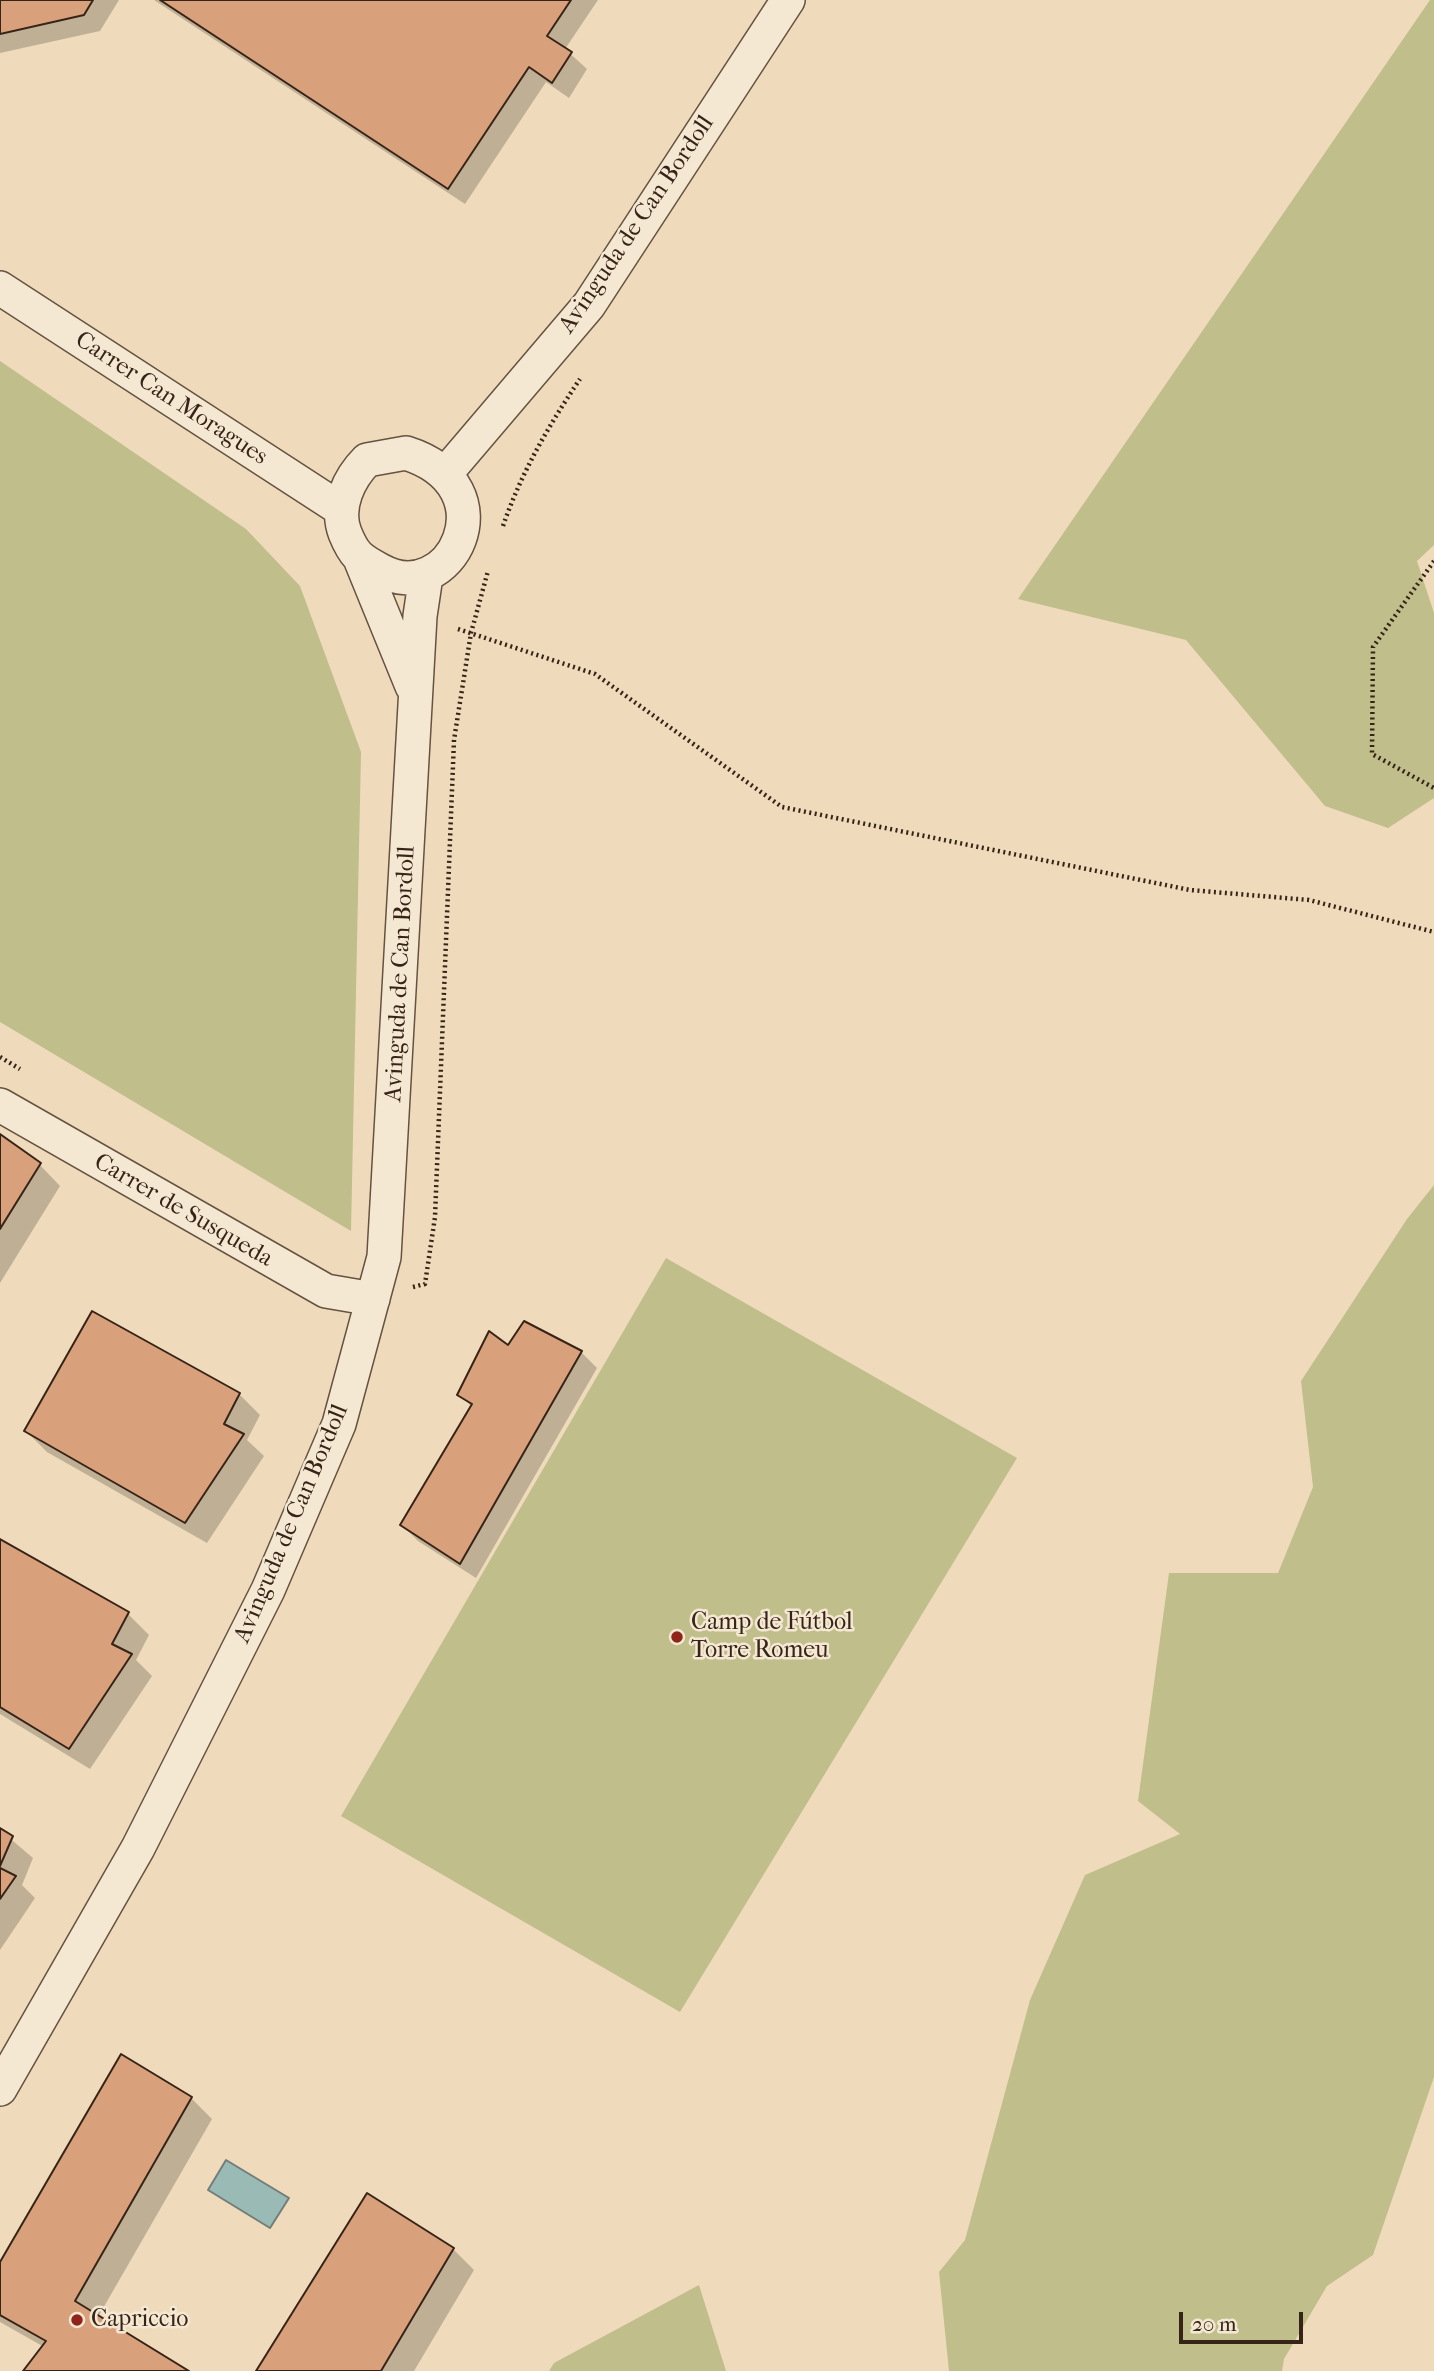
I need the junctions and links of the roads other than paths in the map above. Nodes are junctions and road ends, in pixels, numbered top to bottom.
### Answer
1 (788, 0) edge
2 (0, 288) edge
3 (446, 473) junction
4 (342, 510) junction
5 (361, 561) junction
6 (426, 576) junction
7 (415, 695) junction
8 (0, 1105) edge
9 (373, 1299) junction
10 (0, 2089) edge

1 - 3 street, Avinguda de Can Bordoll
2 - 4 street, Carrer Can Moragues
3 - 4 street
3 - 6 street
4 - 5 street
5 - 6 street
5 - 7 street, Avinguda de Can Bordoll
6 - 7 street, Avinguda de Can Bordoll
7 - 9 street, Avinguda de Can Bordoll
8 - 9 street, Carrer de Susqueda
9 - 10 street, Avinguda de Can Bordoll

